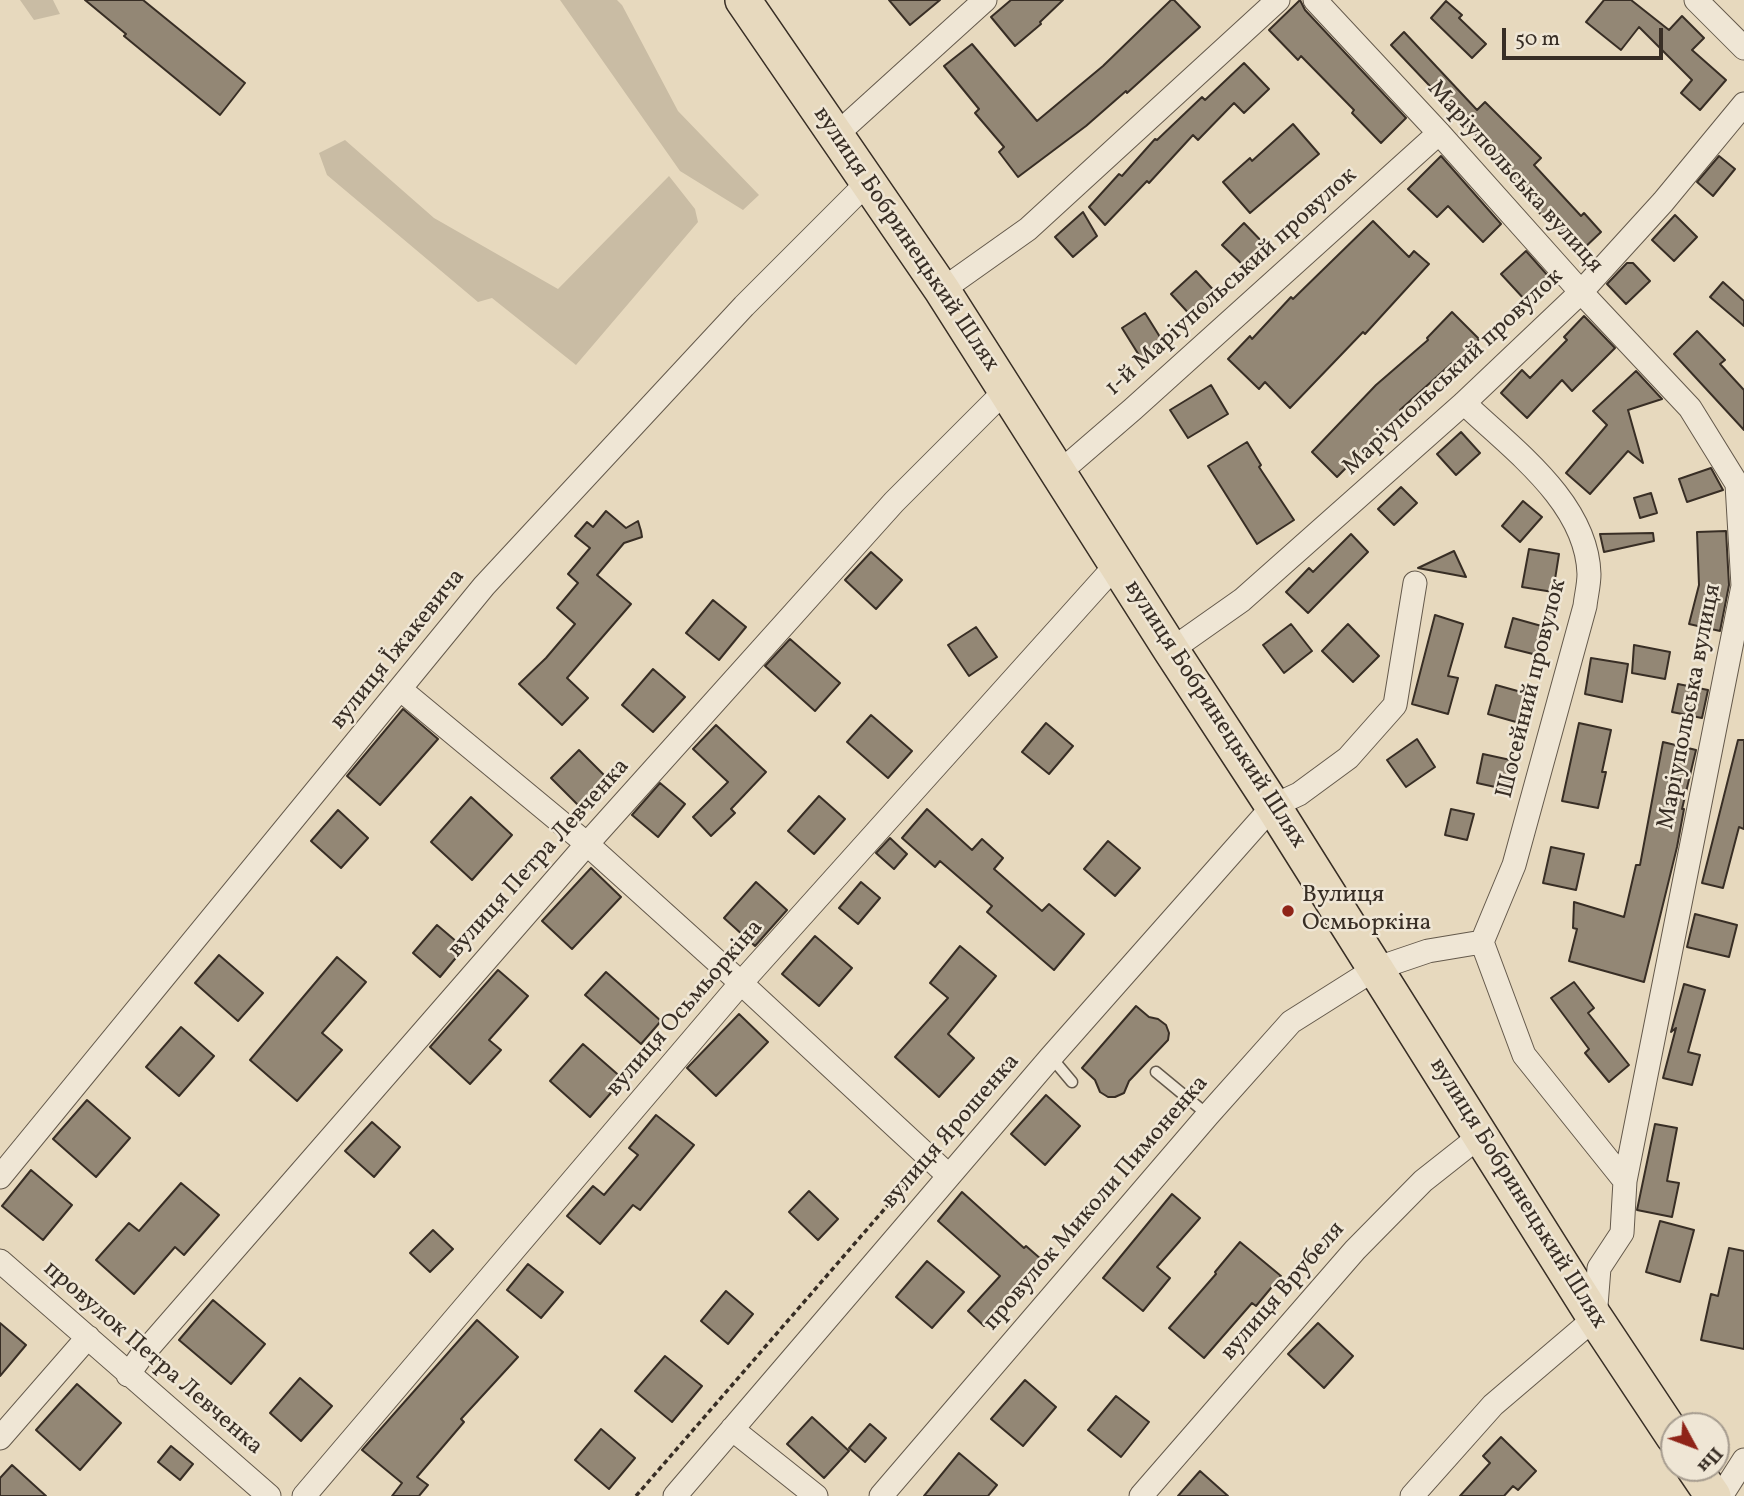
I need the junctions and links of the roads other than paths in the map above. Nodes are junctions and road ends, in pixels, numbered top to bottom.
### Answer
1 (743, 0) edge
2 (985, 0) edge
3 (1278, 0) edge
4 (1315, 0) edge
5 (1696, 0) edge
6 (1744, 48) edge
7 (1744, 104) edge
8 (1439, 133) junction
9 (836, 135) junction
10 (868, 182) junction
11 (942, 290) junction
12 (1581, 292) junction
13 (1006, 390) junction
14 (1464, 403) junction
15 (1060, 472) junction
16 (1117, 564) junction
17 (1415, 583) dead end
18 (1171, 650) junction
19 (401, 689) junction
20 (1273, 806) junction
21 (587, 844) junction
22 (1482, 942) junction
23 (1374, 970) junction
24 (741, 983) junction
25 (1051, 1057) junction
26 (1156, 1072) dead end
27 (1072, 1083) dead end
28 (1208, 1115) junction
29 (1480, 1136) junction
30 (0, 1177) edge
31 (949, 1177) junction
32 (1625, 1181) junction
33 (0, 1261) edge
34 (1595, 1318) junction
35 (88, 1337) junction
36 (128, 1375) junction
37 (1660, 1416) edge
38 (732, 1429) junction
39 (0, 1438) edge
40 (1744, 1460) edge
41 (269, 1496) edge
42 (304, 1496) edge
43 (675, 1496) edge
44 (816, 1496) edge
45 (881, 1496) edge
46 (1141, 1496) edge
47 (1412, 1496) edge
48 (1721, 1496) edge

1 - 9 main road, вулиця Бобринецький Шлях
2 - 9 street
3 - 11 street
4 - 8 street, Маріупольська вулиця
5 - 6 street
7 - 12 street, Маріупольський провулок
8 - 12 street, Маріупольська вулиця
8 - 15 street, 1-й Маріупольський провулок
9 - 10 main road, вулиця Бобринецький Шлях
10 - 11 main road, вулиця Бобринецький Шлях
10 - 19 street, вулиця Їжакевича
11 - 13 main road, вулиця Бобринецький Шлях
12 - 14 street, Маріупольський провулок
12 - 32 street, Маріупольська вулиця
13 - 15 main road, вулиця Бобринецький Шлях
13 - 21 street, вулиця Петра Левченка
14 - 18 street, Маріупольський провулок
14 - 22 street, Шосейний провулок
15 - 16 main road, вулиця Бобринецький Шлях
16 - 18 main road, вулиця Бобринецький Шлях
16 - 24 street, вулиця Осьмьоркіна
17 - 20 street
18 - 20 main road, вулиця Бобринецький Шлях
19 - 21 street
19 - 30 street, вулиця Їжакевича
20 - 23 main road, вулиця Бобринецький Шлях
20 - 25 street, вулиця Ярошенка
21 - 24 street
21 - 36 street, вулиця Петра Левченка
22 - 23 street, провулок Миколи Пимоненка
22 - 32 street
23 - 28 street, провулок Миколи Пимоненка
23 - 29 main road, вулиця Бобринецький Шлях
24 - 31 street
24 - 42 street, вулиця Осьмьоркіна
25 - 27 lane
25 - 31 street, вулиця Ярошенка
26 - 28 lane
28 - 45 street, провулок Миколи Пимоненка
29 - 34 main road, вулиця Бобринецький Шлях
29 - 46 street, вулиця Врубеля
31 - 38 street, вулиця Ярошенка
32 - 34 street, Маріупольська вулиця
33 - 35 street, провулок Петра Левченка
34 - 37 main road, вулиця Бобринецький Шлях
34 - 47 street
35 - 36 street, провулок Петра Левченка
35 - 39 street
36 - 41 street, провулок Петра Левченка
38 - 43 street, вулиця Ярошенка
38 - 44 street
40 - 48 street

